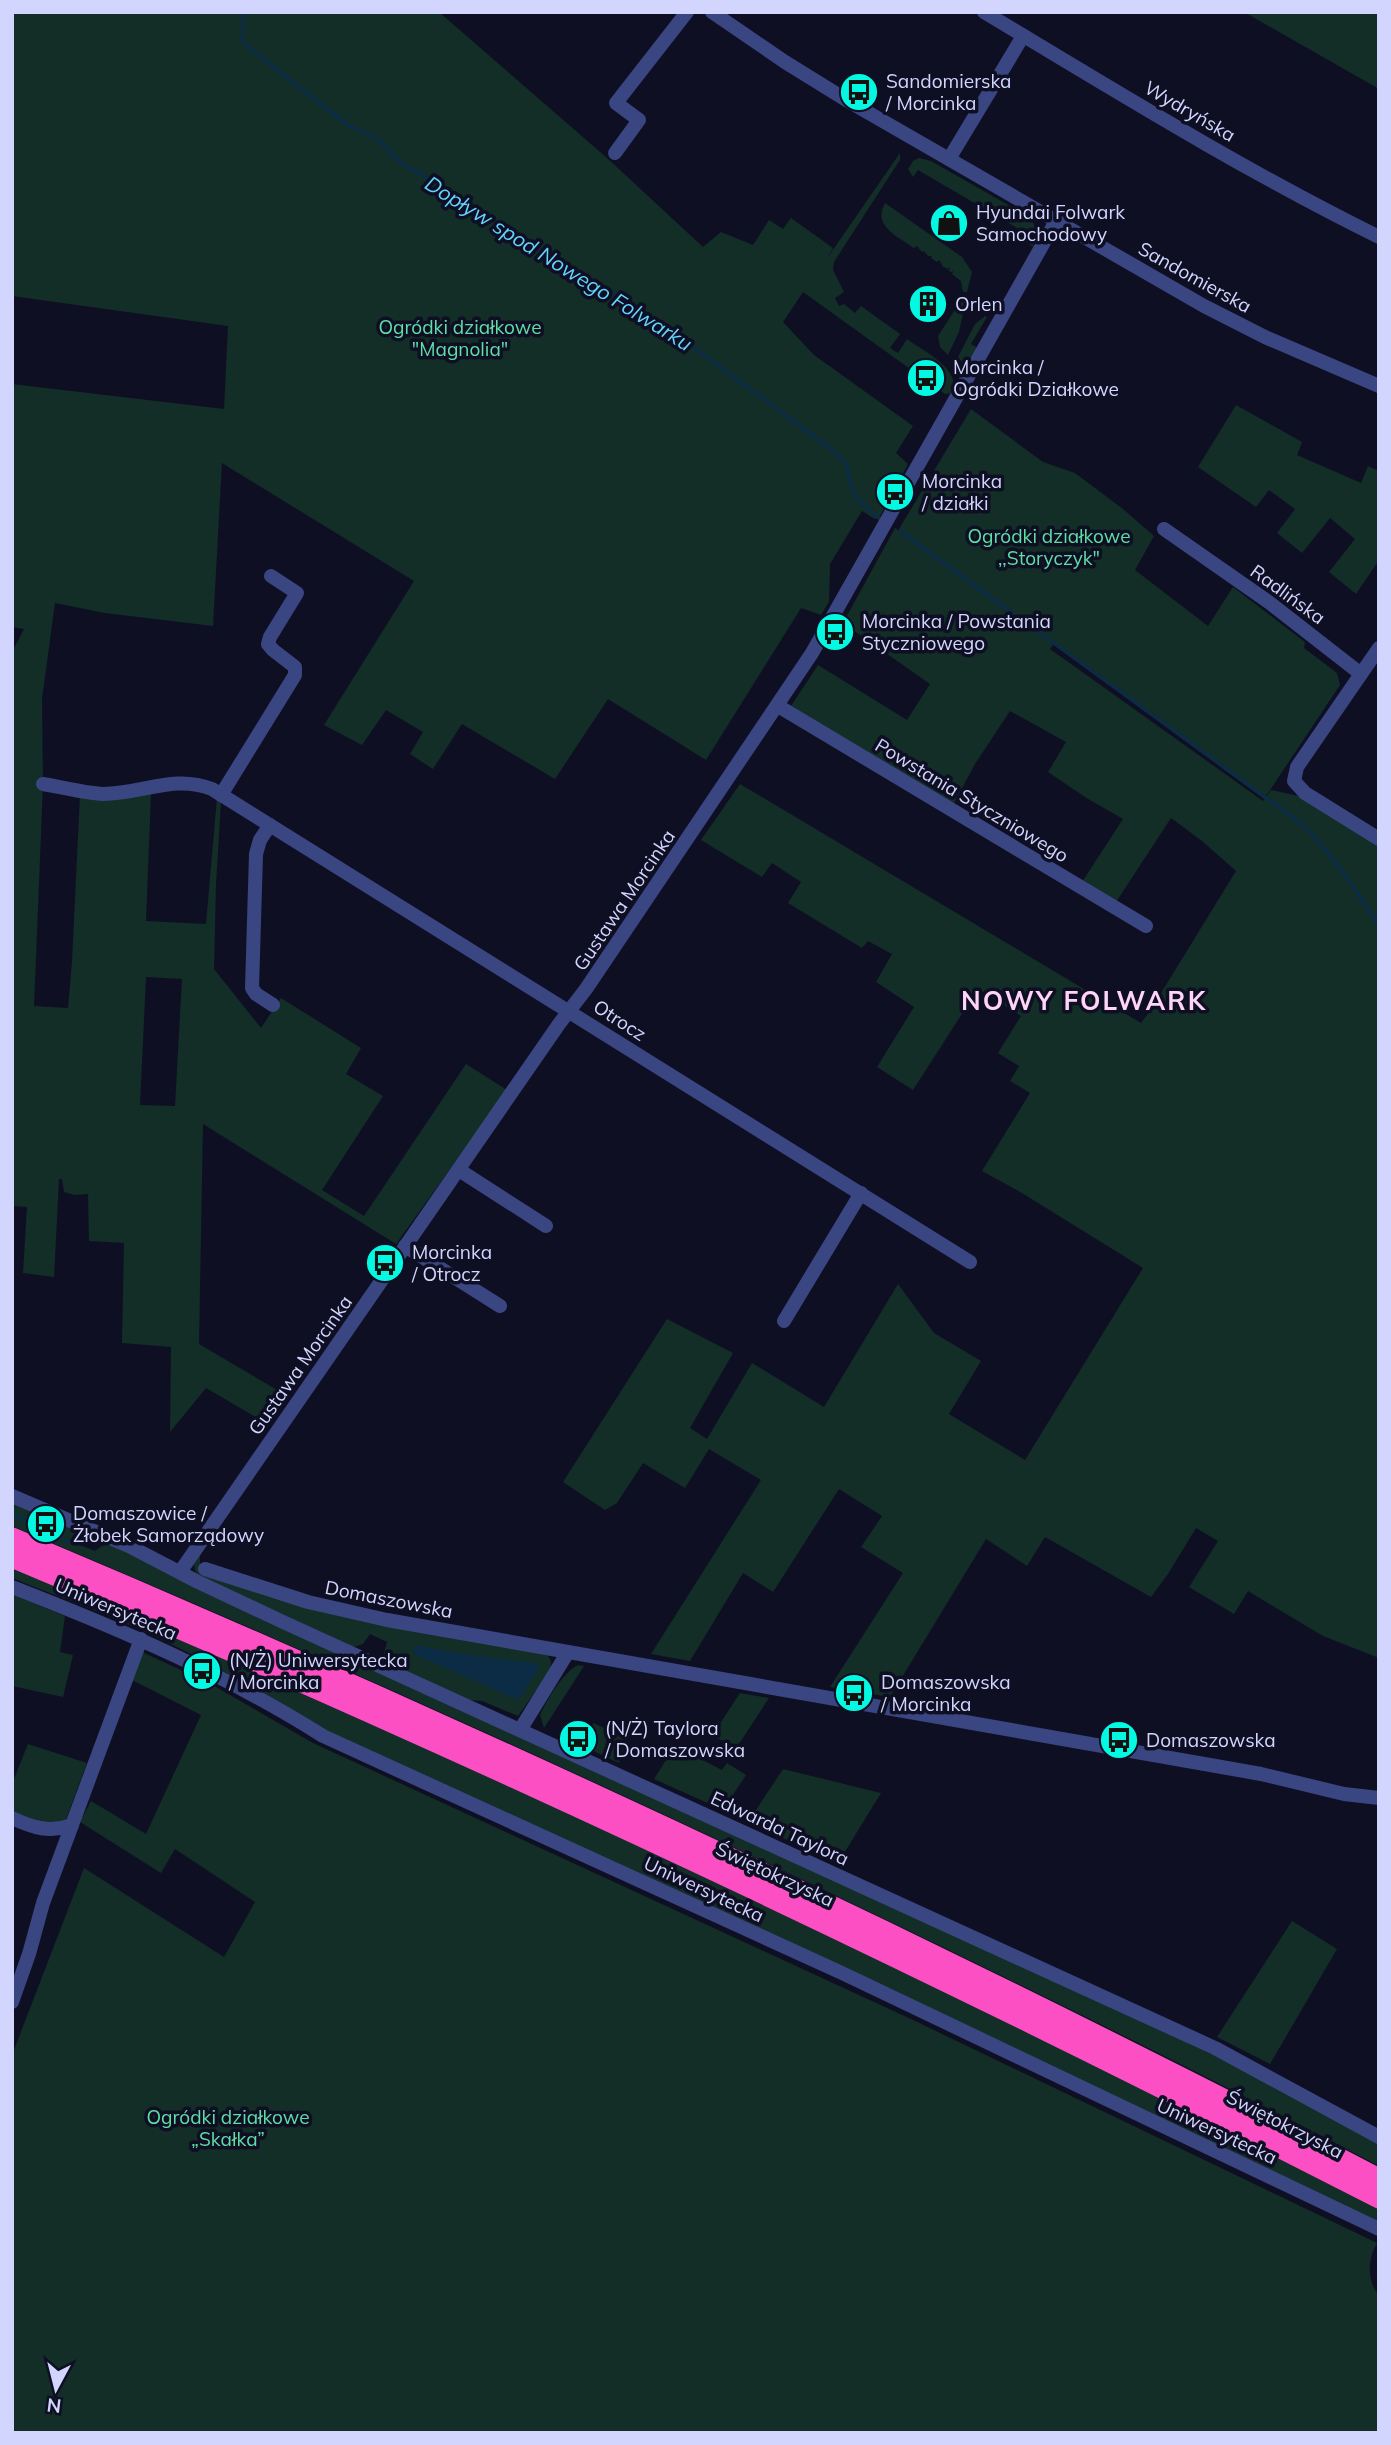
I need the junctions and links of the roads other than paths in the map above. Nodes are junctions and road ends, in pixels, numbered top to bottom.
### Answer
1 (687, 12) edge
2 (712, 12) edge
3 (984, 12) edge
4 (1023, 36) junction
5 (615, 153) dead end
6 (949, 159) junction
7 (1056, 221) junction
8 (1379, 237) edge
9 (1379, 386) edge
10 (1164, 529) dead end
11 (271, 576) dead end
12 (1379, 648) edge
13 (1362, 674) junction
14 (778, 706) junction
15 (43, 783) dead end
16 (217, 792) junction
17 (270, 825) junction
18 (1379, 839) edge
19 (1146, 926) dead end
20 (273, 1005) dead end
21 (569, 1011) junction
22 (459, 1170) junction
23 (861, 1193) junction
24 (547, 1226) dead end
25 (405, 1246) junction
26 (970, 1262) dead end
27 (500, 1306) dead end
28 (784, 1321) dead end
29 (12, 1496) edge
30 (12, 1538) edge
31 (12, 1557) edge
32 (205, 1569) dead end
33 (180, 1573) junction
34 (12, 1587) edge
35 (145, 1605) junction
36 (141, 1639) junction
37 (568, 1652) junction
38 (520, 1730) junction
39 (1379, 1798) edge
40 (12, 1818) edge
41 (72, 1825) junction
42 (12, 2002) edge
43 (1379, 2137) edge
44 (1379, 2179) edge
45 (1379, 2198) edge
46 (1379, 2229) edge

1 - 5 street
2 - 6 street, Sandomierska
3 - 4 street, Wydryńska
4 - 6 street
4 - 8 street, Wydryńska
6 - 7 street, Sandomierska
7 - 9 street, Sandomierska
7 - 14 street, Gustawa Morcinka
10 - 13 street, Radlińska
11 - 16 street
12 - 13 street
13 - 18 street
14 - 19 street, Powstania Styczniowego
14 - 21 street, Gustawa Morcinka
15 - 16 street
16 - 17 street, Otrocz
17 - 20 street
17 - 21 street, Otrocz
21 - 22 street, Gustawa Morcinka
21 - 23 street, Otrocz
22 - 24 street
22 - 25 street, Gustawa Morcinka
23 - 26 street, Otrocz
23 - 28 street
25 - 27 street
25 - 33 street, Gustawa Morcinka
29 - 33 street, Edwarda Taylora
30 - 35 highway
31 - 35 highway
32 - 37 street, Domaszowska
33 - 38 street, Edwarda Taylora
34 - 36 street, Uniwersytecka
35 - 44 highway, Świętokrzyska
35 - 45 highway, Świętokrzyska
36 - 41 street
36 - 46 street, Uniwersytecka
37 - 38 street
37 - 39 street, Domaszowska
38 - 43 street, Edwarda Taylora
40 - 41 street
41 - 42 street

